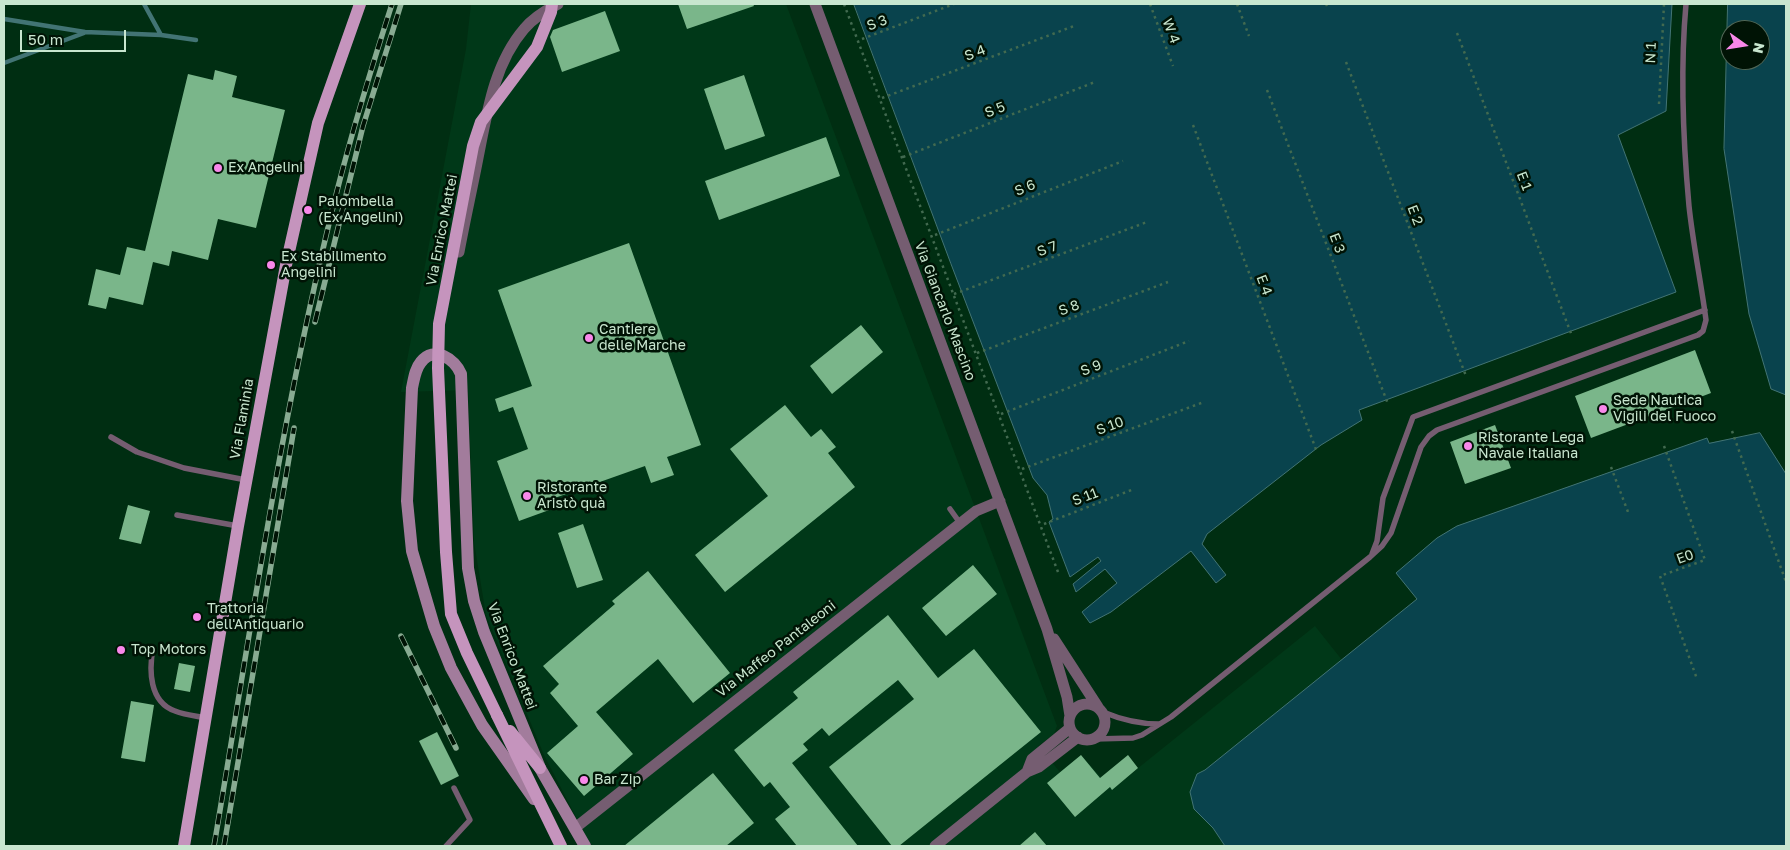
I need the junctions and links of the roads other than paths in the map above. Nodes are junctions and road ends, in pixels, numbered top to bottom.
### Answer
1 (360, 4) edge
2 (552, 4) edge
3 (558, 4) edge
4 (815, 4) edge
5 (1686, 4) edge
6 (1705, 310) junction
7 (438, 354) junction
8 (111, 437) dead end
9 (246, 480) junction
10 (1000, 500) junction
11 (950, 509) dead end
12 (177, 515) dead end
13 (960, 523) junction
14 (238, 526) junction
15 (1370, 557) junction
16 (1047, 629) junction
17 (153, 648) dead end
18 (1101, 709) junction
19 (497, 715) junction
20 (206, 718) junction
21 (1159, 724) junction
22 (1072, 727) junction
23 (1094, 739) junction
24 (540, 768) junction
25 (454, 788) dead end
26 (543, 811) junction
27 (575, 828) junction
28 (184, 846) edge
29 (446, 846) edge
30 (561, 846) edge
31 (585, 846) edge
32 (935, 846) edge

1 - 9 main road, Via Flaminia
2 - 19 main road, Via Enrico Mattei, bridge
3 - 7 street, Via Enrico Mattei
4 - 10 street, Via Giancarlo Mascino
5 - 6 lane
6 - 15 lane
6 - 15 lane
7 - 24 street, Via Enrico Mattei
7 - 26 street, Via Enrico Mattei
8 - 9 lane
9 - 14 main road, Via Flaminia
10 - 13 street, Via Maffeo Pantaleoni
10 - 16 street, Via Giancarlo Mascino
11 - 13 lane
12 - 14 lane
13 - 27 street, Via Maffeo Pantaleoni
14 - 20 main road, Via Flaminia
15 - 21 lane
16 - 18 street, Via Giancarlo Mascino
16 - 22 street, Via Giancarlo Mascino
17 - 20 lane
18 - 21 lane
18 - 22 street
18 - 23 street
19 - 24 main road
19 - 26 main road, Via Enrico Mattei
20 - 28 main road, Via Flaminia
21 - 23 lane
22 - 23 street
22 - 32 street
24 - 27 street, Via Enrico Mattei
25 - 29 lane
26 - 30 main road, Via Enrico Mattei
27 - 31 street, Via Enrico Mattei

